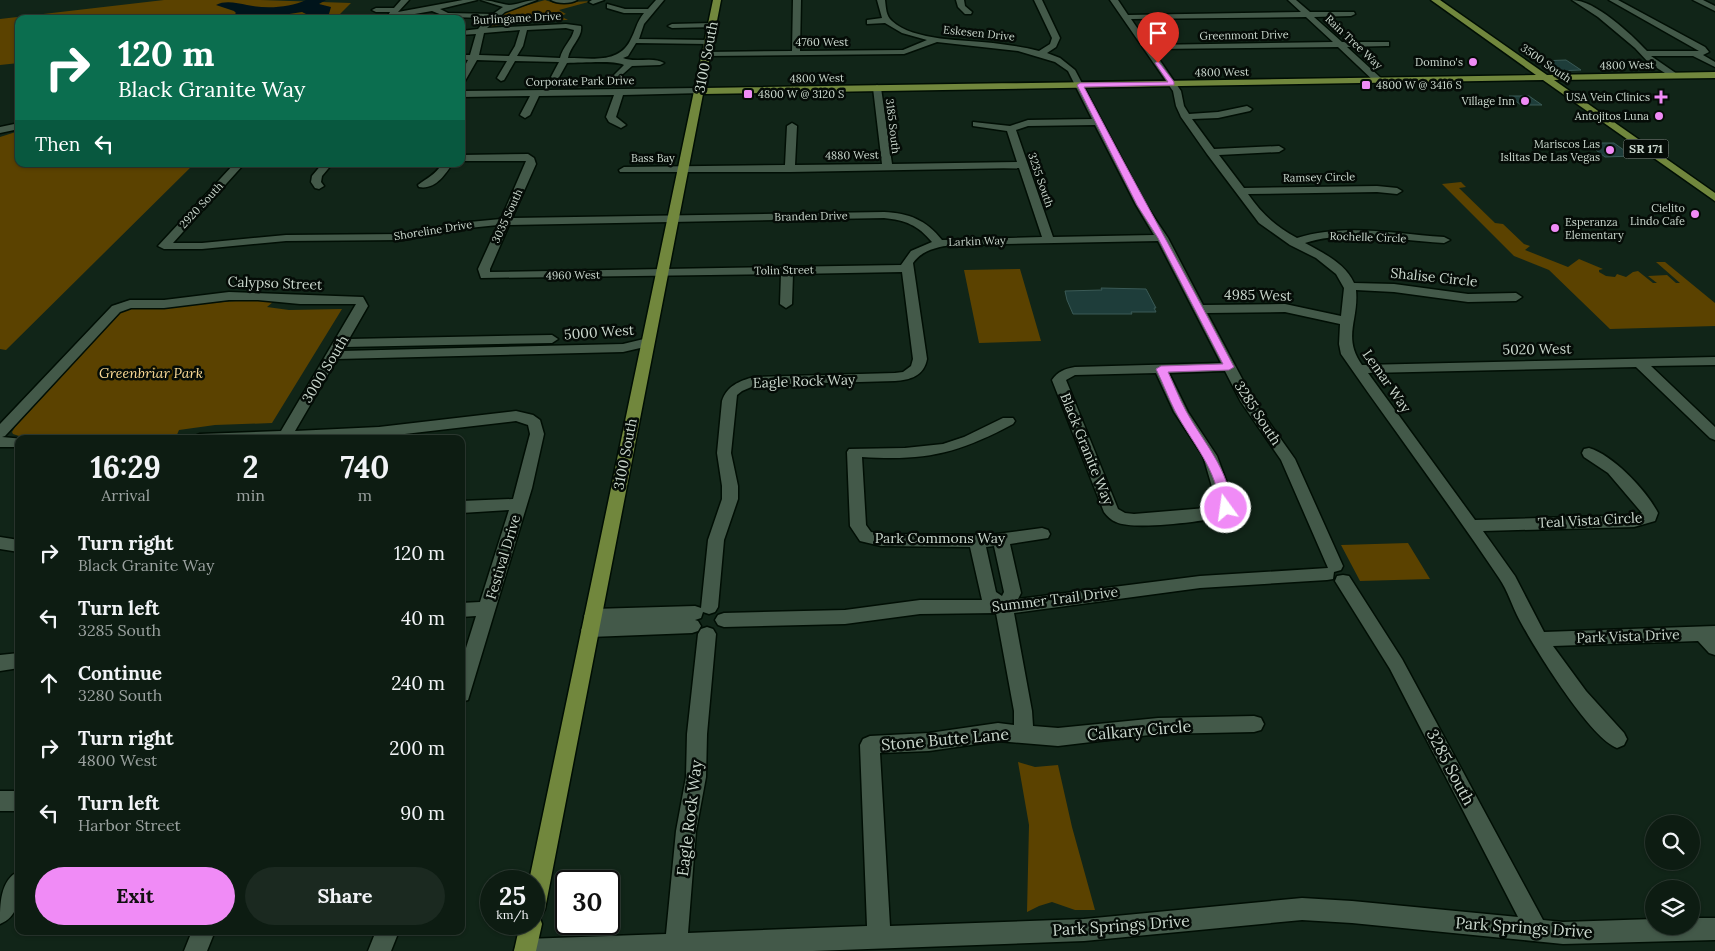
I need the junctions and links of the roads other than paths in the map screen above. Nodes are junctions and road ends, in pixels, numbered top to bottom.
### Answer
1 (405, 0) edge
2 (473, 0) edge
3 (485, 0) edge
4 (533, 0) edge
5 (555, 0) edge
6 (573, 0) edge
7 (660, 0) edge
8 (718, 0) edge
9 (797, 0) edge
10 (881, 0) edge
11 (960, 0) edge
12 (1038, 0) edge
13 (1114, 0) edge
14 (1292, 0) edge
15 (1436, 0) edge
16 (1576, 0) edge
17 (1613, 0) edge
18 (1697, 0) edge
19 (610, 6) dead end
20 (509, 7) junction
21 (434, 9) junction
22 (1715, 9) edge
23 (376, 10) dead end
24 (651, 11) junction
25 (968, 12) dead end
26 (392, 14) edge
27 (1307, 14) junction
28 (1351, 14) dead end
29 (447, 15) edge
30 (465, 15) edge
31 (493, 16) junction
32 (1126, 17) junction
33 (887, 20) junction
34 (870, 22) dead end
35 (712, 25) junction
36 (672, 26) dead end
37 (524, 28) junction
38 (481, 30) junction
39 (465, 32) edge
40 (936, 40) junction
41 (634, 41) junction
42 (709, 42) junction
43 (1386, 44) dead end
44 (1341, 45) junction
45 (1147, 47) junction
46 (796, 53) junction
47 (1041, 53) junction
48 (1646, 53) junction
49 (706, 54) junction
50 (1695, 54) junction
51 (474, 56) junction
52 (465, 57) edge
53 (513, 57) junction
54 (616, 58) junction
55 (564, 60) junction
56 (660, 63) dead end
57 (630, 64) junction
58 (1715, 65) edge
59 (465, 73) edge
60 (1715, 75) edge
61 (1676, 76) junction
62 (555, 77) dead end
63 (501, 78) dead end
64 (615, 78) dead end
65 (1546, 78) junction
66 (1379, 81) junction
67 (1172, 84) junction
68 (1080, 85) junction
69 (877, 88) junction
70 (699, 91) junction
71 (619, 92) junction
72 (536, 93) junction
73 (465, 94) edge
74 (1247, 109) dead end
75 (525, 115) dead end
76 (1186, 117) junction
77 (1099, 122) junction
78 (976, 124) dead end
79 (621, 125) dead end
80 (792, 126) dead end
81 (15, 127) edge
82 (1011, 129) junction
83 (0, 130) edge
84 (1279, 149) dead end
85 (1210, 152) junction
86 (465, 158) edge
87 (1023, 165) junction
88 (237, 167) edge
89 (324, 167) edge
90 (445, 167) edge
91 (887, 167) junction
92 (790, 169) junction
93 (624, 170) dead end
94 (683, 171) junction
95 (423, 185) dead end
96 (319, 186) dead end
97 (1240, 191) junction
98 (1397, 191) dead end
99 (1715, 198) edge
100 (673, 218) junction
101 (504, 222) junction
102 (1162, 238) junction
103 (1049, 240) junction
104 (1444, 240) dead end
105 (939, 243) junction
106 (1294, 243) junction
107 (164, 246) joint
108 (907, 268) junction
109 (787, 270) junction
110 (662, 273) junction
111 (485, 276) joint
112 (1349, 286) junction
113 (1516, 297) dead end
114 (359, 300) joint
115 (786, 304) dead end
116 (1198, 309) junction
117 (1345, 321) junction
118 (648, 342) junction
119 (337, 349) junction
120 (1715, 361) edge
121 (1640, 363) junction
122 (1229, 367) junction
123 (1161, 369) junction
124 (1359, 370) junction
125 (1008, 422) dead end
126 (0, 433) edge
127 (285, 435) edge
128 (316, 435) edge
129 (1715, 435) edge
130 (0, 442) edge
131 (15, 442) edge
132 (1589, 453) dead end
133 (519, 504) junction
134 (465, 507) edge
135 (1471, 526) junction
136 (1042, 534) dead end
137 (1001, 540) junction
138 (977, 541) junction
139 (0, 543) edge
140 (15, 545) edge
141 (1008, 571) junction
142 (984, 573) junction
143 (1335, 574) junction
144 (1004, 607) junction
145 (487, 609) junction
146 (465, 610) edge
147 (701, 620) junction
148 (591, 623) junction
149 (1709, 634) edge
150 (1540, 639) junction
151 (1715, 648) edge
152 (15, 661) edge
153 (0, 663) edge
154 (465, 681) edge
155 (1254, 724) dead end
156 (1024, 733) junction
157 (1617, 739) dead end
158 (15, 801) edge
159 (0, 802) edge
160 (542, 870) edge
161 (15, 889) edge
162 (0, 913) edge
163 (1715, 929) edge
164 (1537, 931) junction
165 (202, 935) edge
166 (386, 935) edge
167 (528, 935) edge
168 (879, 937) junction
169 (676, 944) junction
170 (525, 950) edge
171 (195, 951) edge
172 (379, 951) edge

1 - 26 street
2 - 21 street
3 - 20 street
4 - 20 street
5 - 6 street
7 - 24 street
8 - 35 main road, 3100 South
9 - 46 street
10 - 33 street
11 - 25 street
12 - 47 street
13 - 32 street
14 - 27 street, Rain Tree Way
15 - 65 main road, 3500 South / SR 171
16 - 48 street
17 - 50 street
18 - 22 street
19 - 24 street
20 - 31 street
21 - 26 street
21 - 29 street
23 - 26 street
24 - 41 street
27 - 28 street
27 - 32 street
27 - 44 street, Rain Tree Way
30 - 31 street
31 - 38 street
32 - 45 street
33 - 34 street
33 - 40 street, Eskesen Drive
35 - 36 street
35 - 42 main road, 3100 South
37 - 38 street, Burlingame Drive
37 - 53 street
37 - 55 street, Burlingame Drive
38 - 39 street, Burlingame Drive
38 - 51 street
40 - 46 street, 4760 West
40 - 47 street, Eskesen Drive
41 - 42 street
41 - 54 street
42 - 49 main road, 3100 South
43 - 44 street, Greenmont Drive
44 - 45 street, Greenmont Drive
44 - 66 street, Rain Tree Way
45 - 67 street
46 - 49 street, 4760 West
47 - 68 street, Eskesen Drive
48 - 50 street
48 - 61 street
49 - 70 main road, 3100 South
50 - 58 street
51 - 52 street
51 - 53 street
51 - 59 street
53 - 55 street
53 - 63 street
54 - 55 street
54 - 57 street
55 - 62 street, Burlingame Drive
56 - 57 street
57 - 64 street
60 - 61 main road, 4800 West
61 - 65 main road, 4800 West
65 - 66 main road, 4800 West
65 - 99 main road, 3500 South / SR 171
66 - 67 main road, 4800 West
67 - 68 main road, 4800 West
67 - 76 street
68 - 69 main road, 4800 West
68 - 77 street, Eskesen Drive
69 - 70 main road, 4800 West
69 - 91 street, 3185 South
70 - 71 street, Corporate Park Drive
70 - 94 main road, 3100 South
71 - 72 street, Corporate Park Drive
71 - 79 street
72 - 73 street, Corporate Park Drive
72 - 75 street
74 - 76 street
76 - 85 street
77 - 82 street
77 - 102 street, 3285 South
78 - 82 street
80 - 92 street
81 - 83 street
82 - 87 street, 3235 South
84 - 85 street
85 - 97 street
86 - 101 street, 3035 South
87 - 91 street, 4880 West
87 - 103 street, 3235 South
88 - 107 street, 2920 South
89 - 96 street
90 - 95 street
91 - 92 street, 4880 West
92 - 94 street, 4880 West
93 - 94 street, Bass Bay
94 - 100 main road, 3100 South
97 - 98 street, Ramsey Circle
97 - 106 street
100 - 101 street, Shoreline Drive
100 - 105 street, Branden Drive
100 - 110 main road, 3100 South
101 - 107 street, Shoreline Drive
101 - 111 street, 3035 South
102 - 103 street, Larkin Way
102 - 116 street, 3285 South
103 - 105 street, Larkin Way
104 - 106 street, Rochelle Circle
105 - 108 street, Larkin Way
106 - 112 street
108 - 109 street, Tolin Street
108 - 147 street, Eagle Rock Way
109 - 110 street, Tolin Street
109 - 115 street
110 - 111 street, 4960 West
110 - 118 main road, 3100 South
112 - 113 street, Shalise Circle
112 - 117 street, Lemar Way
114 - 119 street, 3000 South
114 - 126 street, Calypso Street
116 - 117 street, 4985 West
116 - 122 street, 3285 South
117 - 124 street, Lemar Way
118 - 119 street, 5000 West
118 - 148 main road, 3100 South
119 - 127 street, 3000 South
120 - 121 street, 5020 West
121 - 124 street, 5020 West
121 - 129 street
122 - 123 street, Black Granite Way
122 - 143 street, 3285 South
123 - 123 street, Black Granite Way
124 - 135 street, Lemar Way
125 - 138 street, Park Commons Way
128 - 133 street, Festival Drive
130 - 131 street
132 - 135 street, Teal Vista Circle
133 - 134 street
133 - 145 street, Festival Drive
135 - 150 street, Lemar Way
136 - 137 street, Park Commons Way
137 - 138 street, Park Commons Way
137 - 141 street
138 - 142 street
139 - 140 street
141 - 142 street
141 - 144 street
142 - 144 street
143 - 144 street, Summer Trail Drive
143 - 164 street, 3285 South
144 - 147 street, Summer Trail Drive
144 - 156 street, Stone Butte Lane
145 - 146 street
145 - 154 street, Festival Drive
147 - 148 street
147 - 169 street, Eagle Rock Way
148 - 160 main road, 3100 South
149 - 150 street, Park Vista Drive
149 - 151 street
150 - 157 street, Lemar Way
152 - 153 street
155 - 156 street, Calkary Circle
156 - 168 street, Stone Butte Lane
158 - 159 street
161 - 162 street
163 - 164 street, Park Springs Drive
164 - 168 street, Park Springs Drive
165 - 171 street
166 - 172 street
167 - 170 main road
168 - 169 street, Park Springs Drive
169 - 170 street, Park Springs Drive

